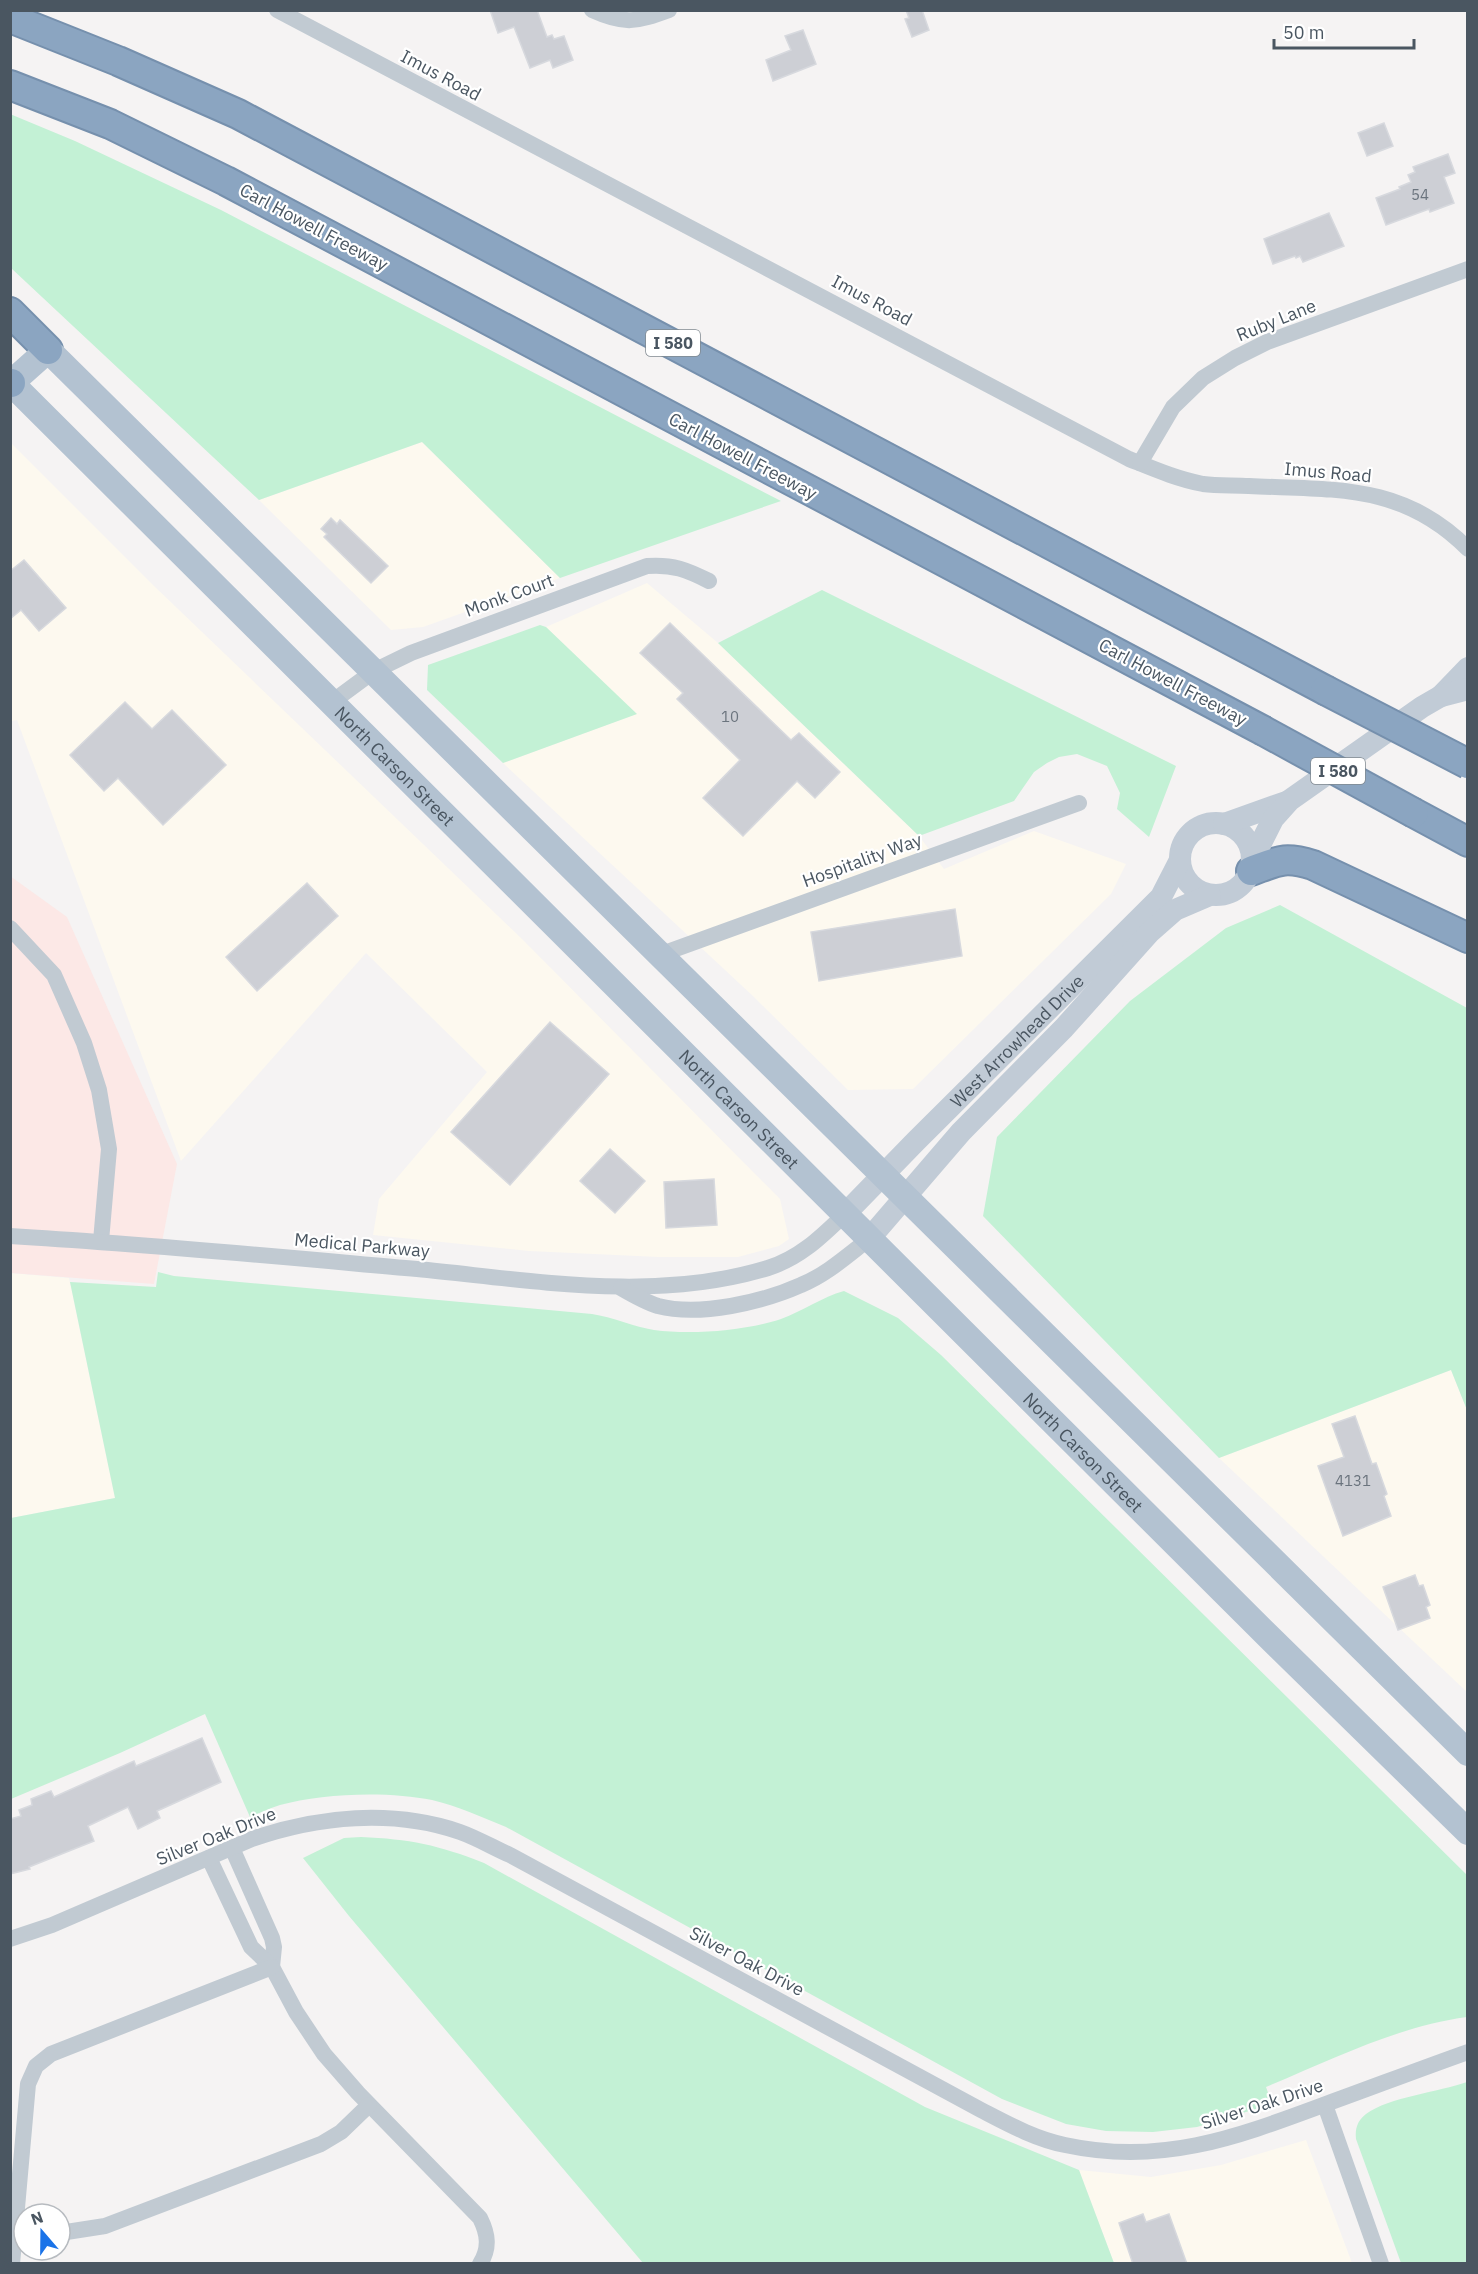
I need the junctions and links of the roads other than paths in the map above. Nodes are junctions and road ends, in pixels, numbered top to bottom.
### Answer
1 (277, 10) edge
2 (592, 10) edge
3 (669, 10) edge
4 (10, 18) edge
5 (10, 85) edge
6 (1467, 269) edge
7 (10, 312) edge
8 (48, 350) junction
9 (10, 383) edge
10 (1140, 463) junction
11 (1467, 549) edge
12 (709, 581) dead end
13 (1467, 668) edge
14 (374, 671) junction
15 (1467, 689) edge
16 (1442, 696) junction
17 (332, 702) junction
18 (1467, 764) edge
19 (1290, 800) junction
20 (1079, 803) dead end
21 (1224, 824) junction
22 (1467, 842) edge
23 (1180, 860) junction
24 (1252, 865) junction
25 (1210, 895) junction
26 (10, 928) edge
27 (1467, 938) edge
28 (659, 954) junction
29 (881, 1176) junction
30 (905, 1198) junction
31 (845, 1214) junction
32 (10, 1236) edge
33 (869, 1239) junction
34 (101, 1241) junction
35 (620, 1288) junction
36 (1467, 1753) edge
37 (1467, 1832) edge
38 (232, 1848) junction
39 (209, 1858) junction
40 (10, 1939) edge
41 (272, 1967) junction
42 (1467, 2052) edge
43 (369, 2105) junction
44 (1325, 2105) junction
45 (21, 2202) edge
46 (72, 2231) edge
47 (480, 2264) edge
48 (1381, 2264) edge

1 - 10 street, Imus Road
2 - 3 street
4 - 18 highway, I 580, bridge
5 - 22 highway, Carl Howell Freeway / I 580, bridge
6 - 10 street, Ruby Lane
7 - 8 highway
8 - 9 main road
8 - 14 main road
9 - 17 main road, North Carson Street
10 - 11 street, Imus Road
12 - 14 street, Monk Court
13 - 16 main road
14 - 17 street, Monk Court
14 - 28 main road
15 - 16 main road
16 - 19 main road
17 - 31 main road, North Carson Street
19 - 21 main road
19 - 24 main road
20 - 28 street, Hospitality Way
21 - 23 main road
21 - 24 main road
23 - 25 main road
23 - 29 main road, West Arrowhead Drive
24 - 25 main road
24 - 27 highway
25 - 30 main road, West Arrowhead Drive
26 - 34 street
28 - 29 main road
29 - 30 main road
29 - 31 main road, West Arrowhead Drive
30 - 33 main road, West Arrowhead Drive
30 - 36 main road
31 - 33 main road, North Carson Street
31 - 35 street, Medical Parkway
32 - 34 street, Medical Parkway
33 - 35 street, Medical Parkway
33 - 37 main road, North Carson Street
34 - 35 street, Medical Parkway
38 - 39 street, Silver Oak Drive
38 - 41 street
38 - 44 street, Silver Oak Drive
39 - 40 street, Silver Oak Drive
39 - 41 street
41 - 43 street
41 - 45 street
42 - 44 street, Silver Oak Drive
43 - 46 street
43 - 47 street
44 - 48 street

